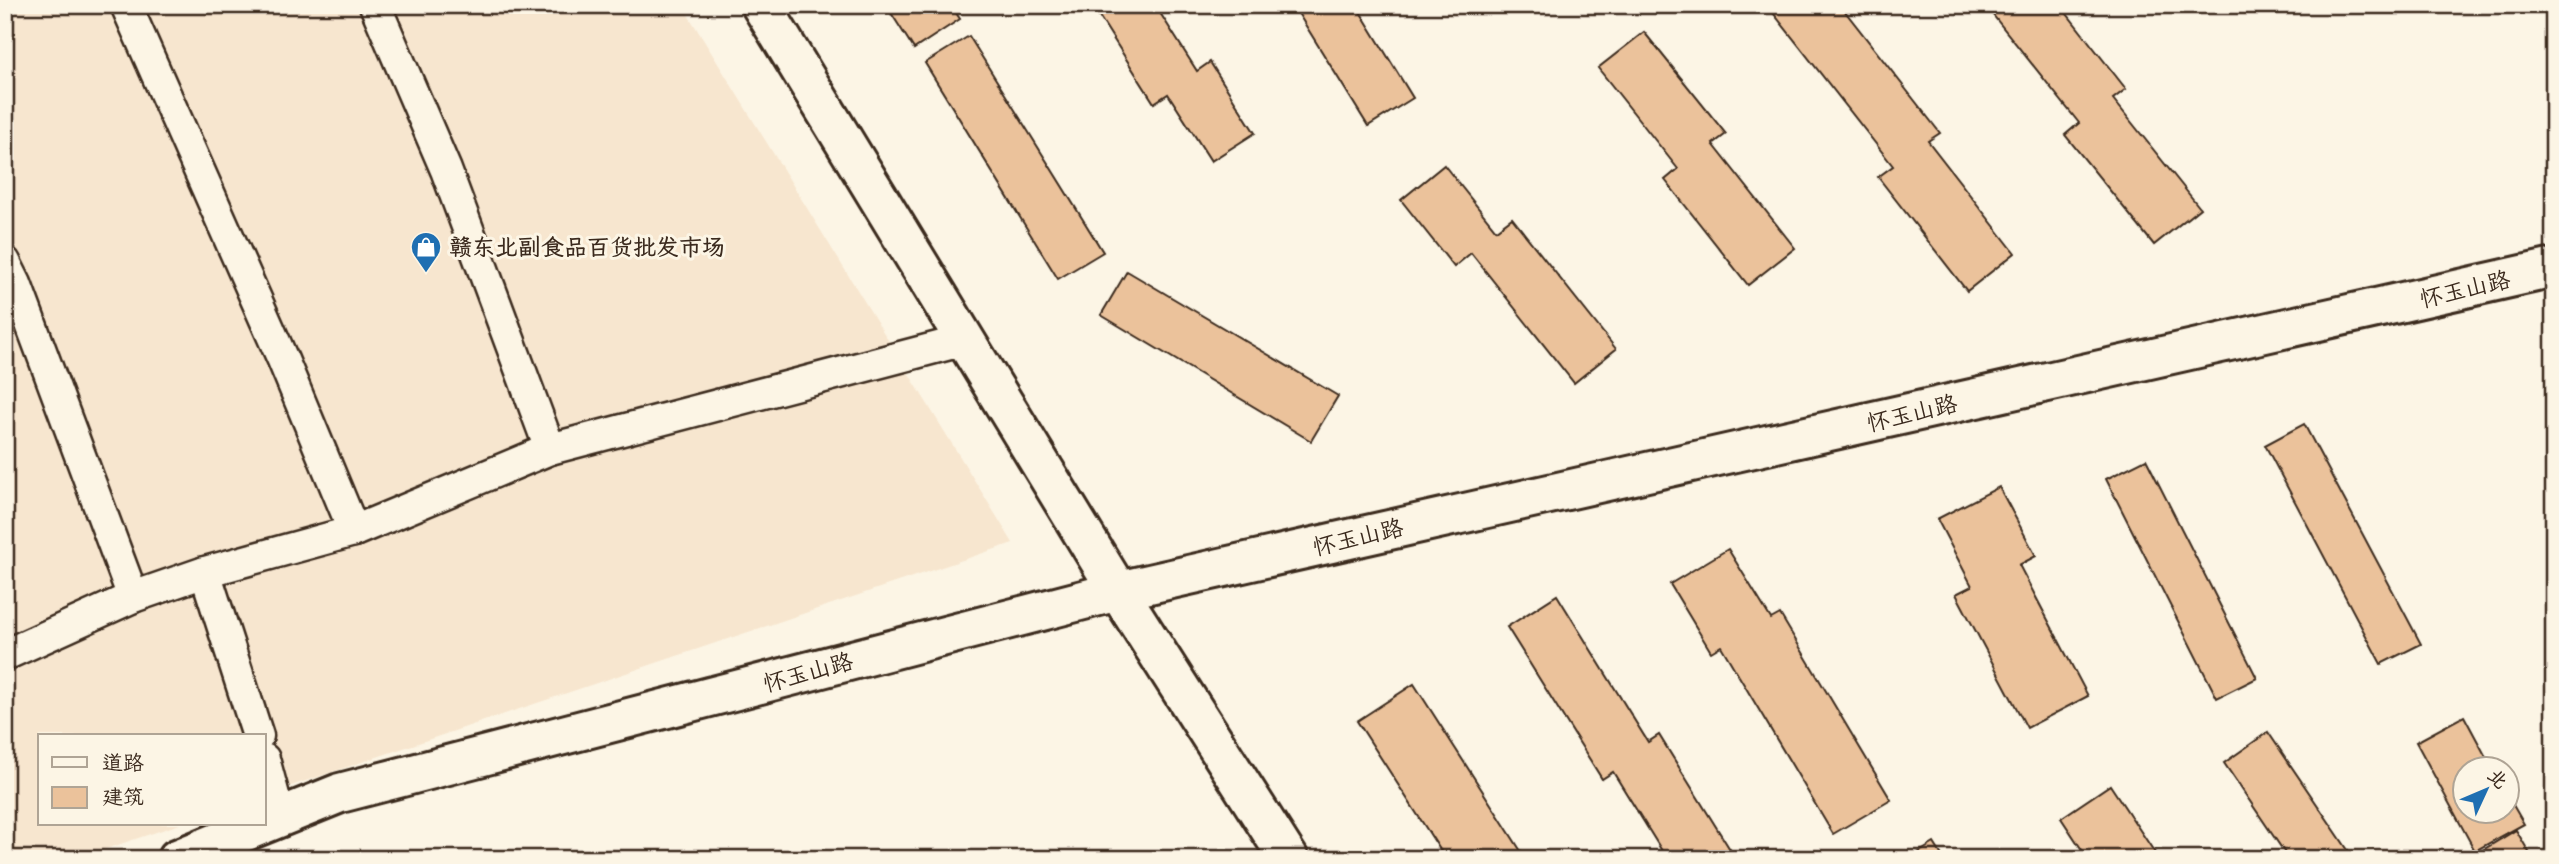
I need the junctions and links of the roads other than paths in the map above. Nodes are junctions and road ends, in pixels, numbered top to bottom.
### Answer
1 (126, 5) edge
2 (375, 5) edge
3 (761, 5) edge
4 (5, 262) edge
5 (2554, 268) edge
6 (965, 340) junction
7 (550, 449) junction
8 (354, 531) junction
9 (205, 572) junction
10 (1118, 591) junction
11 (133, 597) junction
12 (5, 655) edge
13 (257, 734) edge
14 (266, 766) edge
15 (280, 818) junction
16 (266, 824) edge
17 (260, 826) edge
18 (177, 859) edge
19 (1289, 859) edge

1 - 8 street
2 - 7 street
3 - 6 street
4 - 11 street
5 - 10 street, 怀玉山路
6 - 7 street
6 - 10 street
7 - 8 street
8 - 9 street
9 - 11 street
9 - 13 street
10 - 15 street, 怀玉山路
10 - 19 street
11 - 12 street
14 - 15 street
15 - 16 street, 怀玉山路
17 - 18 street, 怀玉山路

